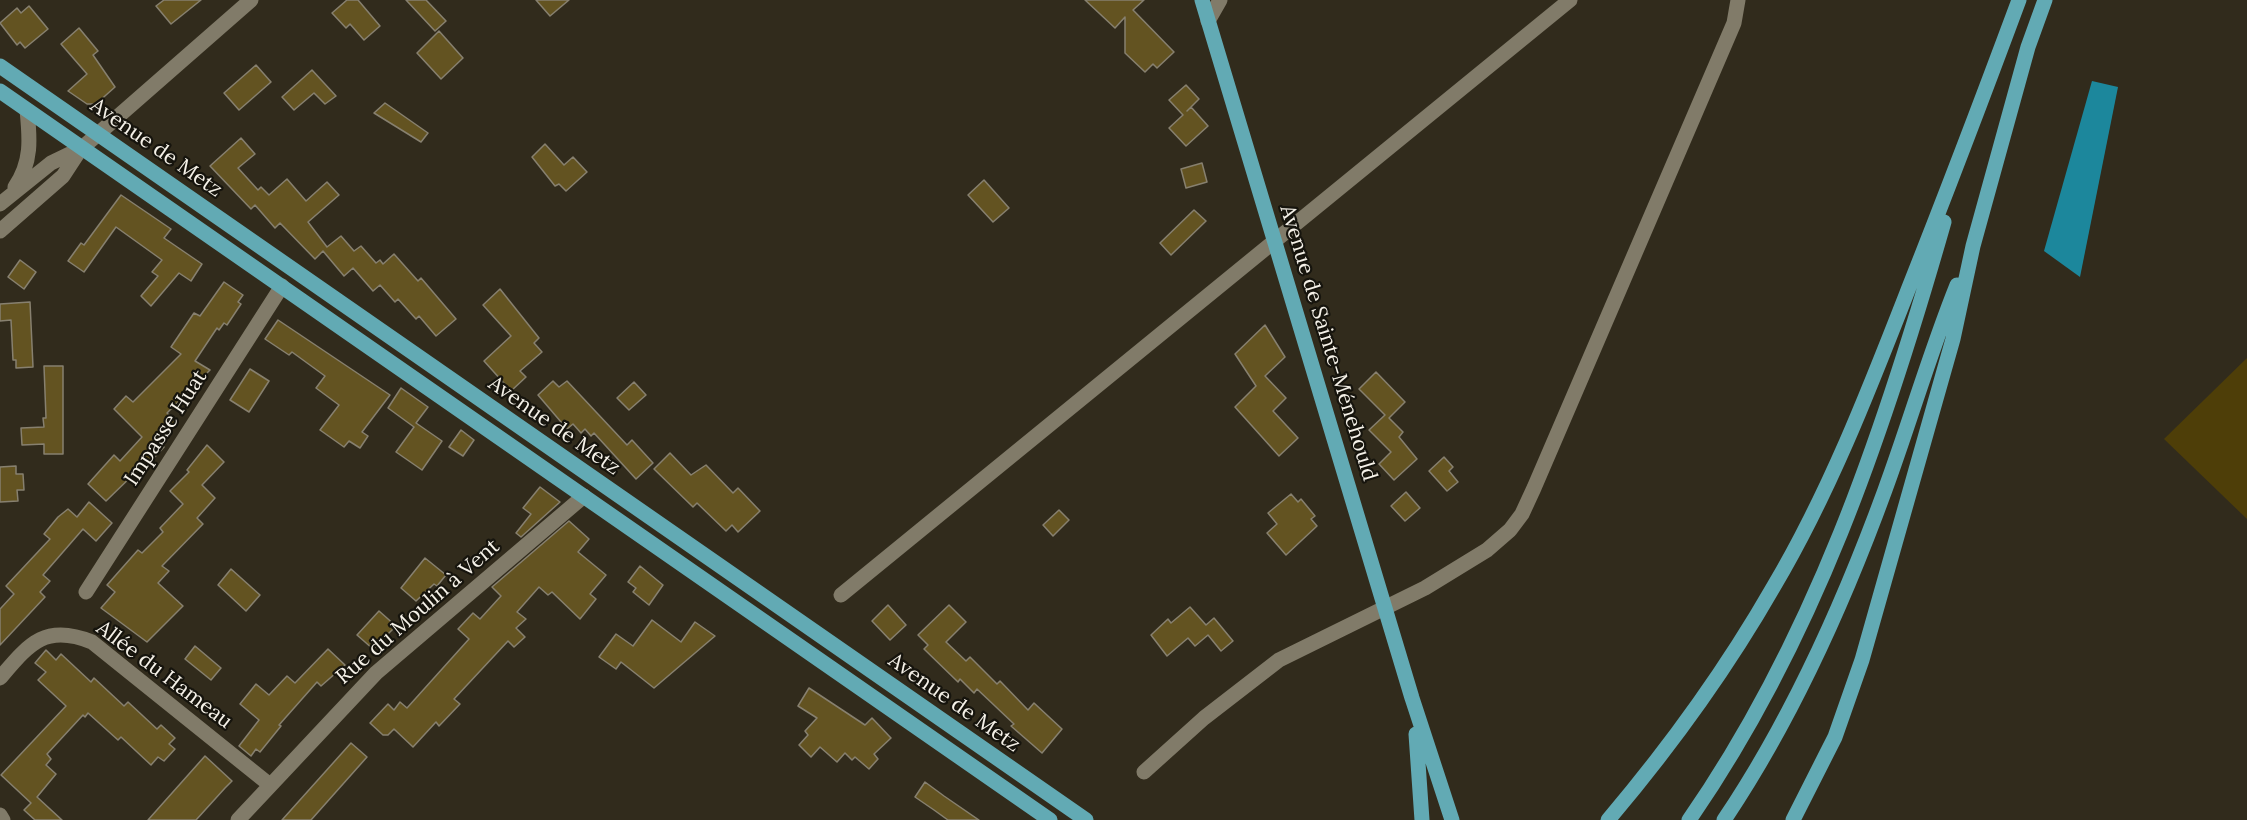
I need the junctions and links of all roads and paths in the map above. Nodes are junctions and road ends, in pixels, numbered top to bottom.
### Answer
1 (250, 0) edge
2 (1202, 0) edge
3 (1220, 0) edge
4 (1570, 0) edge
5 (1738, 0) edge
6 (2019, 0) edge
7 (2045, 0) edge
8 (1208, 21) junction
9 (0, 66) edge
10 (0, 91) edge
11 (27, 110) junction
12 (1970, 133) junction
13 (98, 134) junction
14 (82, 148) junction
15 (4, 201) edge
16 (0, 231) edge
17 (1973, 246) junction
18 (282, 285) junction
19 (584, 496) junction
20 (86, 592) dead end
21 (841, 595) dead end
22 (1386, 608) junction
23 (0, 678) edge
24 (1412, 698) junction
25 (1144, 772) dead end
26 (270, 785) junction
27 (0, 815) edge
28 (3, 820) edge
29 (238, 820) edge
30 (1050, 820) edge
31 (1086, 820) edge
32 (1422, 820) edge
33 (1452, 820) edge
34 (1608, 820) edge
35 (1689, 820) edge
36 (1724, 820) edge
37 (1793, 820) edge

1 - 13 street
2 - 8 main road, Avenue de Sainte-Ménehould
3 - 8 street
4 - 21 street
5 - 22 street
6 - 12 main road
7 - 17 main road
8 - 22 main road, Avenue de Sainte-Ménehould
9 - 13 main road, Avenue de Metz
10 - 11 main road, Avenue de Metz
11 - 14 main road, Avenue de Metz
11 - 15 street
12 - 34 main road
12 - 35 main road
13 - 14 street
13 - 31 main road, Avenue de Metz
14 - 15 street
14 - 16 street
14 - 18 main road, Avenue de Metz
17 - 36 main road
17 - 37 main road
18 - 19 main road, Avenue de Metz
18 - 20 street, Impasse Huat
19 - 26 street, Rue du Moulin à Vent
19 - 30 main road, Avenue de Metz
22 - 24 main road, Avenue de Sainte-Ménehould
22 - 25 street
23 - 26 street, Allée du Hameau
24 - 32 main road, Avenue de Sainte-Ménehould
24 - 33 main road, Avenue de Sainte-Ménehould
26 - 29 street, Rue du Moulin à Vent
27 - 28 street

